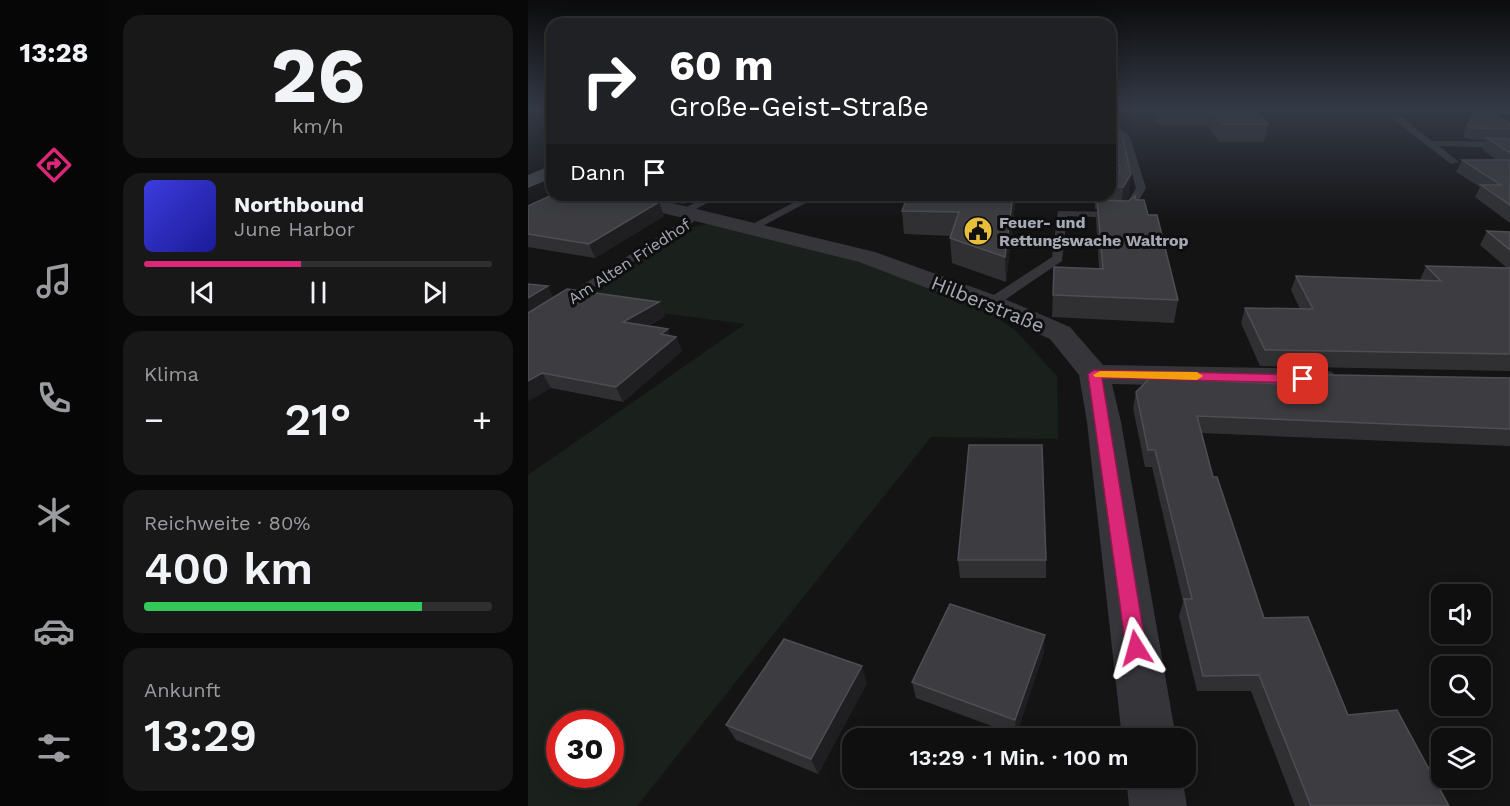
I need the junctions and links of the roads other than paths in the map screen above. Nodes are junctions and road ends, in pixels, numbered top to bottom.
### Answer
1 (1129, 147) edge
2 (1435, 147) edge
3 (1454, 162) dead end
4 (546, 174) edge
5 (528, 182) edge
6 (640, 201) edge
7 (709, 201) edge
8 (804, 201) edge
9 (692, 213) junction
10 (751, 228) junction
11 (990, 303) junction
12 (528, 326) edge
13 (1094, 374) junction
14 (1355, 380) edge
15 (1147, 728) edge
16 (1156, 788) edge
17 (1158, 806) edge

1 - 11 lane
2 - 3 lane
4 - 5 main road
6 - 9 street, Hilberstraße
7 - 9 lane, Am Alten Friedhof
8 - 10 lane
9 - 10 street, Hilberstraße
9 - 12 lane, Am Alten Friedhof
10 - 11 street, Hilberstraße
11 - 13 street, Hilberstraße
13 - 14 street
13 - 15 street
16 - 17 street

